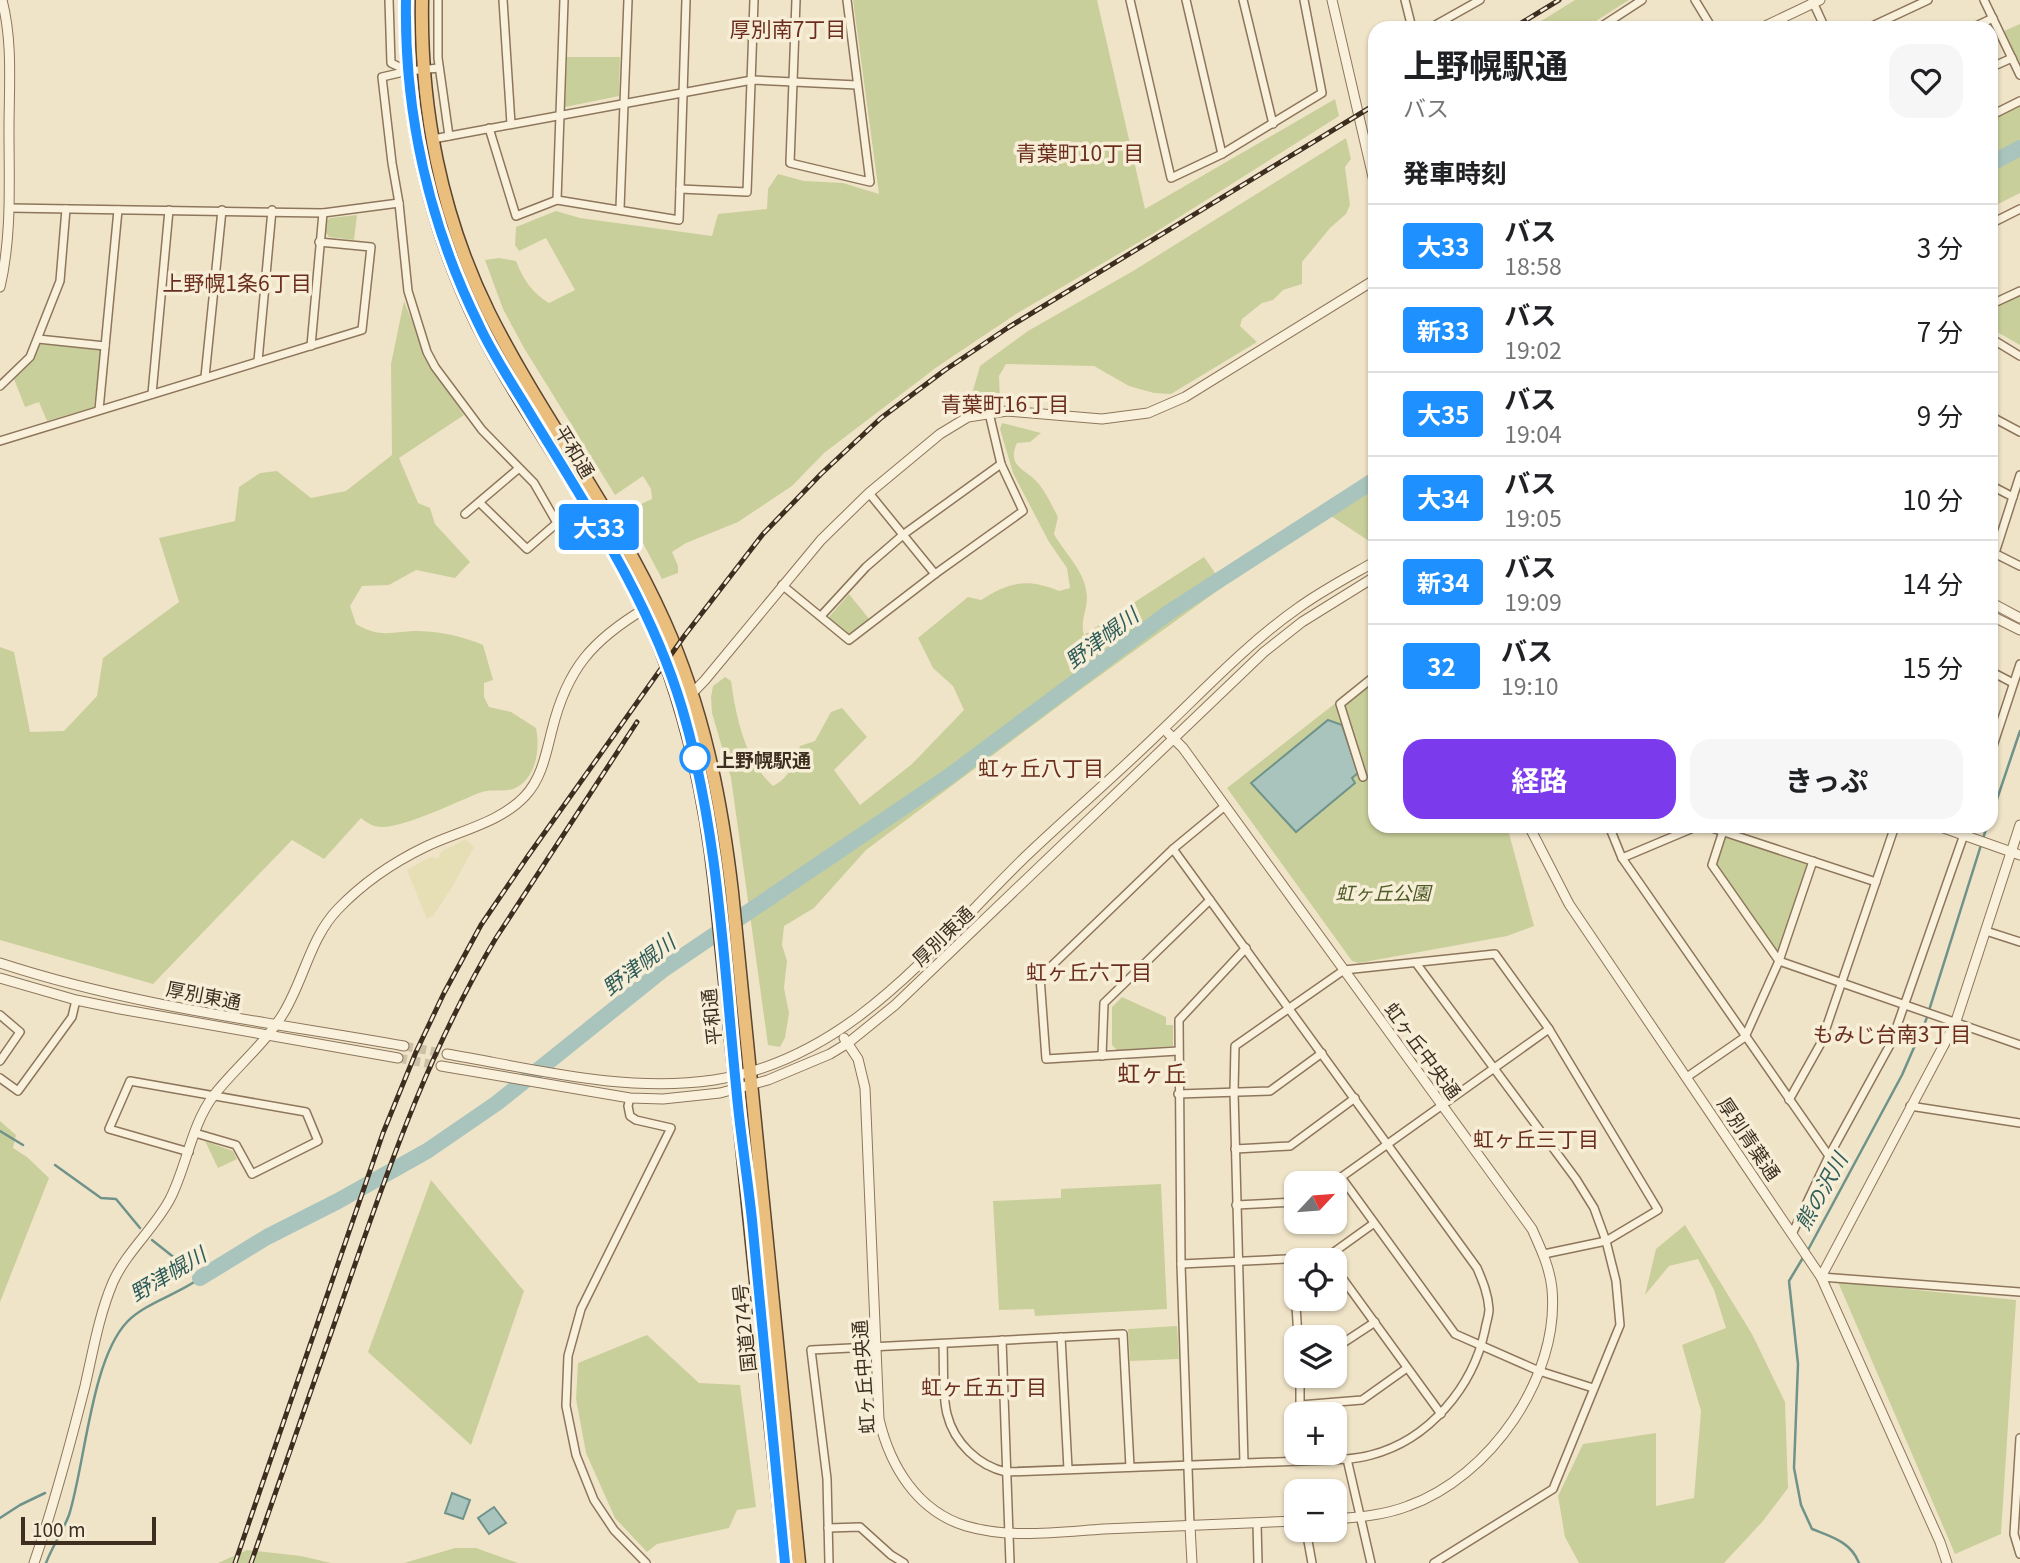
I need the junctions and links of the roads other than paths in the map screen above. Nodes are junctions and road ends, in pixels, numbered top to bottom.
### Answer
1 (2, 0) edge
2 (389, 0) edge
3 (406, 0) edge
4 (422, 0) edge
5 (438, 0) edge
6 (503, 0) edge
7 (564, 0) edge
8 (628, 0) edge
9 (686, 0) edge
10 (754, 0) edge
11 (796, 0) edge
12 (847, 0) edge
13 (1130, 0) edge
14 (1186, 0) edge
15 (1243, 0) edge
16 (1304, 0) edge
17 (1332, 0) edge
18 (1405, 0) edge
19 (1480, 0) edge
20 (1642, 0) edge
21 (1695, 0) edge
22 (1928, 0) edge
23 (1984, 0) edge
24 (1815, 1) edge
25 (1469, 3) edge
26 (1993, 18) junction
27 (1410, 21) edge
28 (1441, 21) edge
29 (1610, 21) edge
30 (1708, 21) edge
31 (1775, 21) edge
32 (1822, 21) edge
33 (1883, 21) edge
34 (1987, 21) edge
35 (1994, 21) edge
36 (1998, 29) edge
37 (2012, 58) junction
38 (1998, 64) edge
39 (439, 68) junction
40 (424, 70) junction
41 (408, 71) junction
42 (2020, 75) edge
43 (752, 80) junction
44 (793, 82) junction
45 (857, 85) junction
46 (682, 93) junction
47 (2020, 101) edge
48 (624, 103) junction
49 (1998, 112) edge
50 (560, 115) junction
51 (511, 124) junction
52 (1273, 124) junction
53 (489, 128) junction
54 (4, 134) edge
55 (449, 136) junction
56 (433, 139) junction
57 (1222, 153) junction
58 (1368, 155) edge
59 (680, 189) junction
60 (557, 200) junction
61 (399, 203) junction
62 (9, 208) junction
63 (620, 208) junction
64 (66, 209) junction
65 (2020, 209) edge
66 (170, 210) junction
67 (222, 210) junction
68 (272, 210) junction
69 (118, 211) junction
70 (323, 213) junction
71 (1998, 220) edge
72 (319, 242) junction
73 (1368, 284) edge
74 (0, 286) edge
75 (2020, 291) edge
76 (1998, 301) edge
77 (38, 339) junction
78 (1998, 343) edge
79 (106, 346) junction
80 (312, 346) junction
81 (2020, 356) edge
82 (258, 362) junction
83 (205, 377) junction
84 (0, 386) edge
85 (152, 394) junction
86 (99, 410) junction
87 (989, 413) junction
88 (1998, 420) edge
89 (2020, 432) edge
90 (0, 441) edge
91 (1001, 464) junction
92 (518, 469) junction
93 (2020, 475) edge
94 (1998, 489) edge
95 (869, 493) junction
96 (2013, 497) junction
97 (480, 503) junction
98 (465, 514) dead end
99 (904, 534) junction
100 (1998, 538) edge
101 (1998, 555) edge
102 (1368, 566) edge
103 (2020, 566) edge
104 (935, 574) junction
105 (1368, 581) edge
106 (782, 585) junction
107 (655, 602) junction
108 (1998, 607) edge
109 (643, 609) junction
110 (821, 617) junction
111 (2020, 618) edge
112 (1998, 619) edge
113 (2020, 630) edge
114 (2020, 664) edge
115 (1998, 676) edge
116 (1368, 681) edge
117 (2013, 683) junction
118 (692, 692) junction
119 (681, 705) junction
120 (1163, 729) junction
121 (1998, 730) edge
122 (1172, 737) junction
123 (1363, 777) dead end
124 (1225, 806) junction
125 (2020, 825) edge
126 (1533, 833) edge
127 (1612, 833) edge
128 (1681, 833) edge
129 (1722, 833) edge
130 (1729, 833) edge
131 (1893, 833) edge
132 (1965, 833) edge
133 (1969, 833) edge
134 (1173, 849) junction
135 (2016, 853) edge
136 (1622, 858) junction
137 (1813, 861) junction
138 (1876, 882) junction
139 (1210, 900) junction
140 (1986, 931) junction
141 (2020, 942) edge
142 (1247, 948) junction
143 (934, 950) junction
144 (943, 959) junction
145 (1779, 961) junction
146 (0, 963) edge
147 (1416, 963) junction
148 (1344, 970) junction
149 (0, 978) edge
150 (1842, 984) junction
151 (76, 1000) junction
152 (1905, 1006) junction
153 (1289, 1008) junction
154 (0, 1015) edge
155 (1950, 1022) junction
156 (275, 1025) junction
157 (1549, 1029) junction
158 (840, 1032) junction
159 (269, 1034) junction
160 (1745, 1037) junction
161 (848, 1043) junction
162 (2020, 1045) edge
163 (404, 1046) tunnel mouth
164 (1178, 1051) junction
165 (1322, 1053) junction
166 (447, 1054) tunnel mouth
167 (1102, 1056) junction
168 (398, 1058) tunnel mouth
169 (0, 1061) edge
170 (441, 1066) tunnel mouth
171 (1492, 1069) junction
172 (750, 1071) junction
173 (735, 1075) junction
174 (1687, 1077) junction
175 (0, 1078) edge
176 (751, 1085) junction
177 (736, 1089) junction
178 (1234, 1092) junction
179 (1178, 1094) junction
180 (214, 1096) junction
181 (630, 1098) junction
182 (1355, 1098) junction
183 (1789, 1100) junction
184 (1442, 1105) junction
185 (1910, 1106) junction
186 (2020, 1122) edge
187 (195, 1133) junction
188 (1388, 1144) junction
189 (1235, 1149) junction
190 (189, 1152) junction
191 (1829, 1156) junction
192 (1348, 1172) edge
193 (1348, 1187) edge
194 (1284, 1203) edge
195 (1237, 1205) junction
196 (1373, 1224) junction
197 (1793, 1232) junction
198 (1606, 1241) junction
199 (1341, 1248) edge
200 (1544, 1254) junction
201 (1284, 1259) edge
202 (1238, 1261) junction
203 (1181, 1264) junction
204 (1821, 1276) junction
205 (1347, 1284) edge
206 (2020, 1292) edge
207 (1375, 1322) junction
208 (1061, 1337) junction
209 (1002, 1340) junction
210 (1347, 1340) edge
211 (943, 1343) junction
212 (876, 1347) junction
213 (1481, 1347) junction
214 (1407, 1368) junction
215 (1539, 1371) junction
216 (1593, 1388) junction
217 (1345, 1402) edge
218 (1441, 1413) junction
219 (2020, 1438) edge
220 (1348, 1459) joint
221 (1284, 1462) edge
222 (1244, 1463) junction
223 (1189, 1465) junction
224 (1130, 1467) junction
225 (1068, 1469) junction
226 (2019, 1469) edge
227 (1006, 1472) junction
228 (1360, 1517) junction
229 (1347, 1518) edge
230 (1284, 1522) edge
231 (1257, 1523) junction
232 (1190, 1526) junction
233 (828, 1528) junction
234 (1008, 1533) junction
235 (2017, 1534) edge
236 (1308, 1542) edge
237 (2020, 1554) edge
238 (891, 1559) edge
239 (34, 1563) edge
240 (646, 1563) edge
241 (785, 1563) edge
242 (799, 1563) edge
243 (829, 1563) edge
244 (904, 1563) edge
245 (1010, 1563) edge
246 (1192, 1563) edge
247 (1258, 1563) edge
248 (1312, 1563) edge
249 (1371, 1563) edge
250 (1434, 1563) edge
251 (1947, 1563) edge

1 - 54 street
2 - 41 street
3 - 41 highway, 平和通
4 - 40 highway, 平和通
5 - 39 street
6 - 51 street
7 - 50 street
8 - 48 street
9 - 46 street
10 - 43 street
11 - 44 street
12 - 45 street
13 - 57 street
14 - 57 street
15 - 52 street
16 - 52 street
17 - 58 street
18 - 27 street
19 - 25 street
20 - 29 street
21 - 30 street
22 - 33 street
23 - 26 street
24 - 31 street
24 - 32 street
25 - 28 street
26 - 34 street
26 - 35 street
36 - 37 street
37 - 38 street
37 - 42 street
39 - 40 street
39 - 55 street
40 - 41 street
40 - 56 highway, 平和通
41 - 61 street
41 - 109 highway, 平和通
43 - 44 street
43 - 46 street
43 - 59 street
44 - 45 street
44 - 45 street
46 - 48 street
46 - 59 street
47 - 49 street
48 - 50 street
48 - 63 street
50 - 51 street
50 - 60 street
51 - 53 street
52 - 57 street
53 - 55 street
53 - 60 street
54 - 62 street
55 - 56 street
56 - 107 highway, 平和通
59 - 63 street
60 - 63 street
61 - 70 street
61 - 92 street
62 - 64 street
62 - 74 street
64 - 69 street
64 - 77 street
65 - 71 street
66 - 67 street
66 - 69 street
66 - 85 street
67 - 68 street
67 - 83 street
68 - 70 street
68 - 82 street
69 - 79 street
70 - 72 street
72 - 80 street
72 - 80 street
73 - 87 street
75 - 76 street
77 - 79 street
77 - 84 street
78 - 81 street
79 - 86 street
80 - 82 street
82 - 83 street
83 - 85 street
85 - 86 street
86 - 90 street
87 - 91 street
87 - 95 street
88 - 89 street
91 - 99 street
91 - 104 street
92 - 97 street
92 - 97 street
93 - 96 street
94 - 96 street
95 - 99 street
95 - 106 street
96 - 100 street
97 - 98 street
99 - 104 street
99 - 110 street
101 - 103 street
102 - 120 street, 厚別東通
104 - 110 street
105 - 122 street, 厚別東通
106 - 110 street
106 - 118 street
107 - 109 street
107 - 118 highway, 平和通
108 - 111 street
109 - 119 highway, 平和通
109 - 156 street
112 - 113 street
114 - 117 street
115 - 117 street
116 - 123 street
117 - 121 street
118 - 119 street
118 - 172 highway, 平和通
119 - 173 highway, 平和通
120 - 122 street, 虹ヶ丘中央通
120 - 143 street, 厚別東通
122 - 124 street, 虹ヶ丘中央通
122 - 144 street, 厚別東通
124 - 134 street
124 - 148 street, 虹ヶ丘中央通
125 - 135 street
126 - 174 street, 厚別青葉通
127 - 136 street
128 - 136 street
129 - 145 street
130 - 137 street
131 - 138 street
132 - 152 street
133 - 135 street
134 - 139 street
134 - 167 street
135 - 140 street
136 - 160 street
137 - 138 street
137 - 145 street
138 - 150 street
139 - 142 street
139 - 167 street
140 - 141 street
140 - 155 street
142 - 153 street
142 - 164 street
143 - 144 street
143 - 158 street, 厚別東通
144 - 161 street, 厚別東通
145 - 150 street
145 - 160 street
146 - 156 street, 厚別東通
147 - 148 street
147 - 157 street
147 - 171 street
148 - 153 street
148 - 184 street, 虹ヶ丘中央通
149 - 151 street, 厚別東通
150 - 152 street
150 - 183 street
151 - 159 street, 厚別東通
151 - 175 street
152 - 155 street
152 - 191 street
153 - 165 street
153 - 178 street
154 - 169 street
155 - 162 street
155 - 185 street
156 - 159 street
156 - 163 street, 厚別東通
157 - 171 street
157 - 198 street
158 - 161 street, 虹ヶ丘中央通
158 - 172 street, 厚別東通
159 - 168 street, 厚別東通
159 - 180 street
160 - 174 street
160 - 183 street
161 - 176 street, 厚別東通
161 - 212 street, 虹ヶ丘中央通
164 - 167 street
164 - 179 street
165 - 178 street
165 - 182 street
166 - 173 street, 厚別東通
170 - 181 street, 厚別東通
171 - 184 street
171 - 198 street
172 - 173 street, 厚別東通
172 - 176 highway, 平和通
173 - 177 highway, 平和通
174 - 197 street, 厚別青葉通
176 - 177 street, 厚別東通
176 - 242 highway, 国道274号
177 - 181 street, 厚別東通
177 - 241 highway, 国道274号
178 - 179 street
178 - 189 street
179 - 203 street
180 - 187 street
180 - 187 street
180 - 190 street
181 - 240 street
182 - 188 street
182 - 189 street
183 - 191 street
184 - 188 street
184 - 200 street, 虹ヶ丘中央通
185 - 186 street
185 - 204 street
187 - 190 street
188 - 192 street
188 - 213 street
189 - 195 street
190 - 239 street
191 - 197 street
193 - 196 street
194 - 195 street
195 - 202 street
196 - 199 street
196 - 213 street
197 - 204 street, 厚別青葉通
198 - 200 street
198 - 216 street
200 - 215 street, 虹ヶ丘中央通
201 - 202 street
202 - 203 street
202 - 222 street
203 - 223 street
204 - 206 street
204 - 251 street, 厚別青葉通
205 - 207 street
207 - 210 street
207 - 214 street
208 - 209 street
208 - 224 street
208 - 225 street
209 - 211 street
209 - 227 street
211 - 212 street
211 - 227 street
212 - 233 street
212 - 234 street, 虹ヶ丘中央通
213 - 215 street
213 - 218 street
214 - 217 street
214 - 218 street
215 - 216 street
215 - 228 street, 虹ヶ丘中央通
216 - 250 street
218 - 220 street
219 - 226 street
220 - 228 street
221 - 222 street
222 - 223 street
223 - 224 street
223 - 232 street
224 - 225 street
225 - 227 street
226 - 235 street
227 - 234 street
228 - 229 street, 虹ヶ丘中央通
228 - 249 street
230 - 231 street, 虹ヶ丘中央通
231 - 232 street, 虹ヶ丘中央通
231 - 247 street
232 - 234 street, 虹ヶ丘中央通
232 - 246 street
233 - 238 street
233 - 243 street
234 - 245 street
235 - 237 street
236 - 248 street
238 - 244 street

